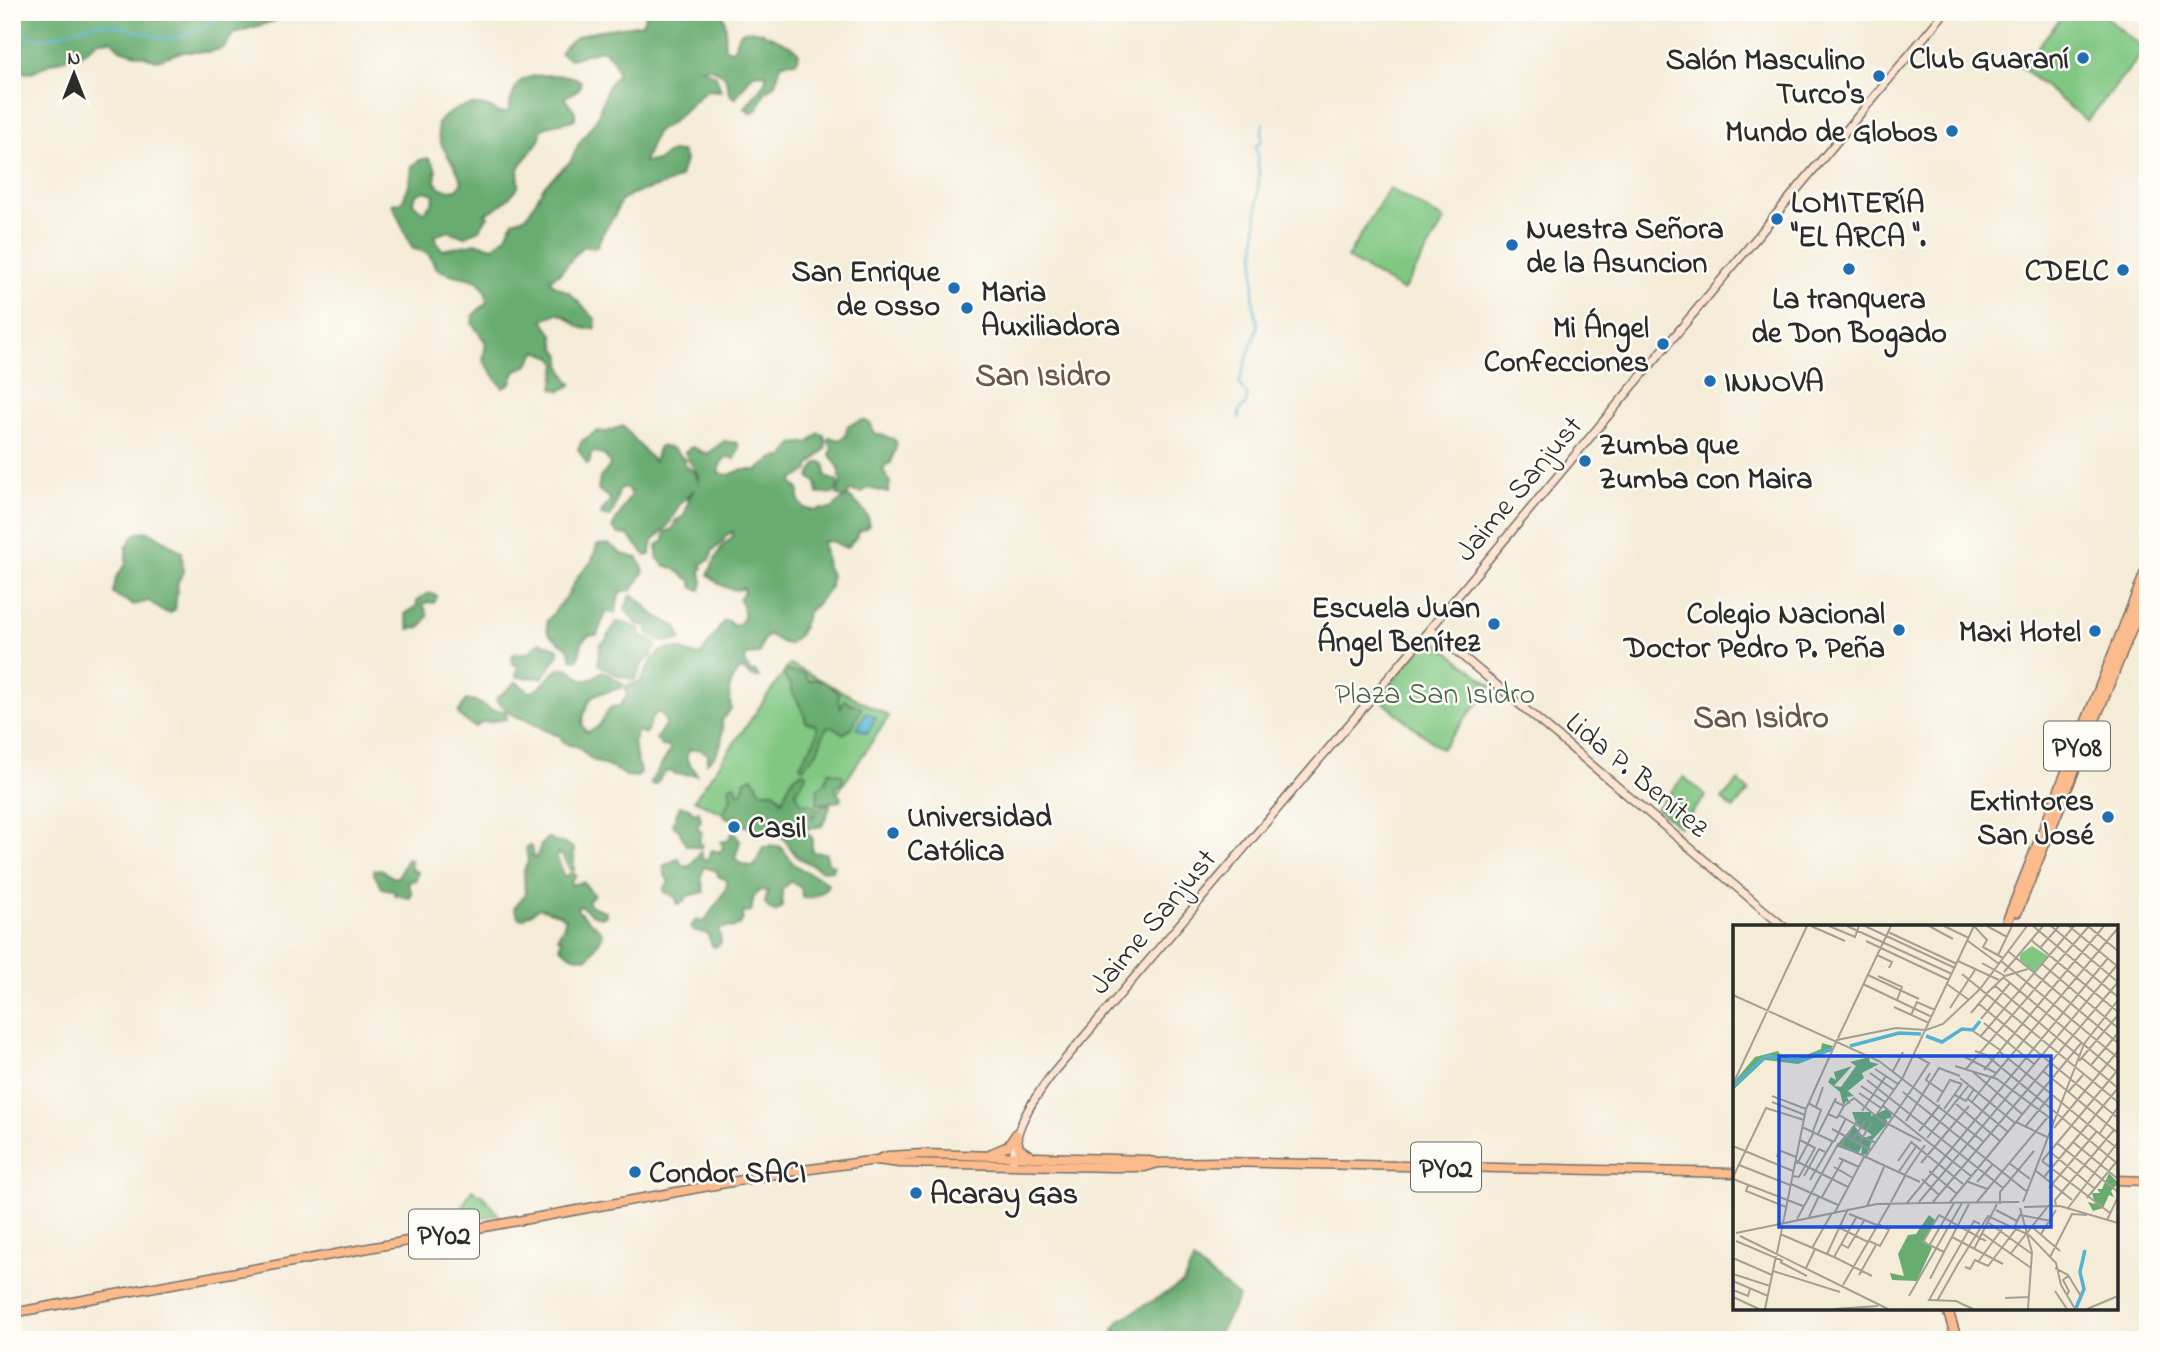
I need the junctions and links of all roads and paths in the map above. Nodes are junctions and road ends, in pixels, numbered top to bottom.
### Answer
1 (1945, 12) edge
2 (2148, 566) edge
3 (2148, 588) edge
4 (1430, 629) junction
5 (1782, 925) edge
6 (2006, 925) edge
7 (2012, 925) edge
8 (1016, 1135) junction
9 (978, 1155) junction
10 (1037, 1157) junction
11 (877, 1160) junction
12 (1013, 1161) junction
13 (1158, 1163) junction
14 (1733, 1173) edge
15 (2118, 1180) edge
16 (2148, 1181) edge
17 (1948, 1310) edge
18 (12, 1313) edge
19 (1957, 1340) edge

1 - 4 main road, Jaime Sanjust
2 - 6 highway, PY08
3 - 7 highway, PY08
4 - 5 main road, Lida P. Benítez
4 - 8 main road, Jaime Sanjust
8 - 9 main road
8 - 10 main road
8 - 12 main road, Jaime Sanjust
9 - 11 main road, PY02
9 - 12 main road, PY02
10 - 12 main road, PY02
10 - 13 main road, PY02
11 - 12 main road, PY02
11 - 18 main road, PY02
12 - 13 main road, PY02
13 - 14 main road, PY02
15 - 16 main road
17 - 19 highway

